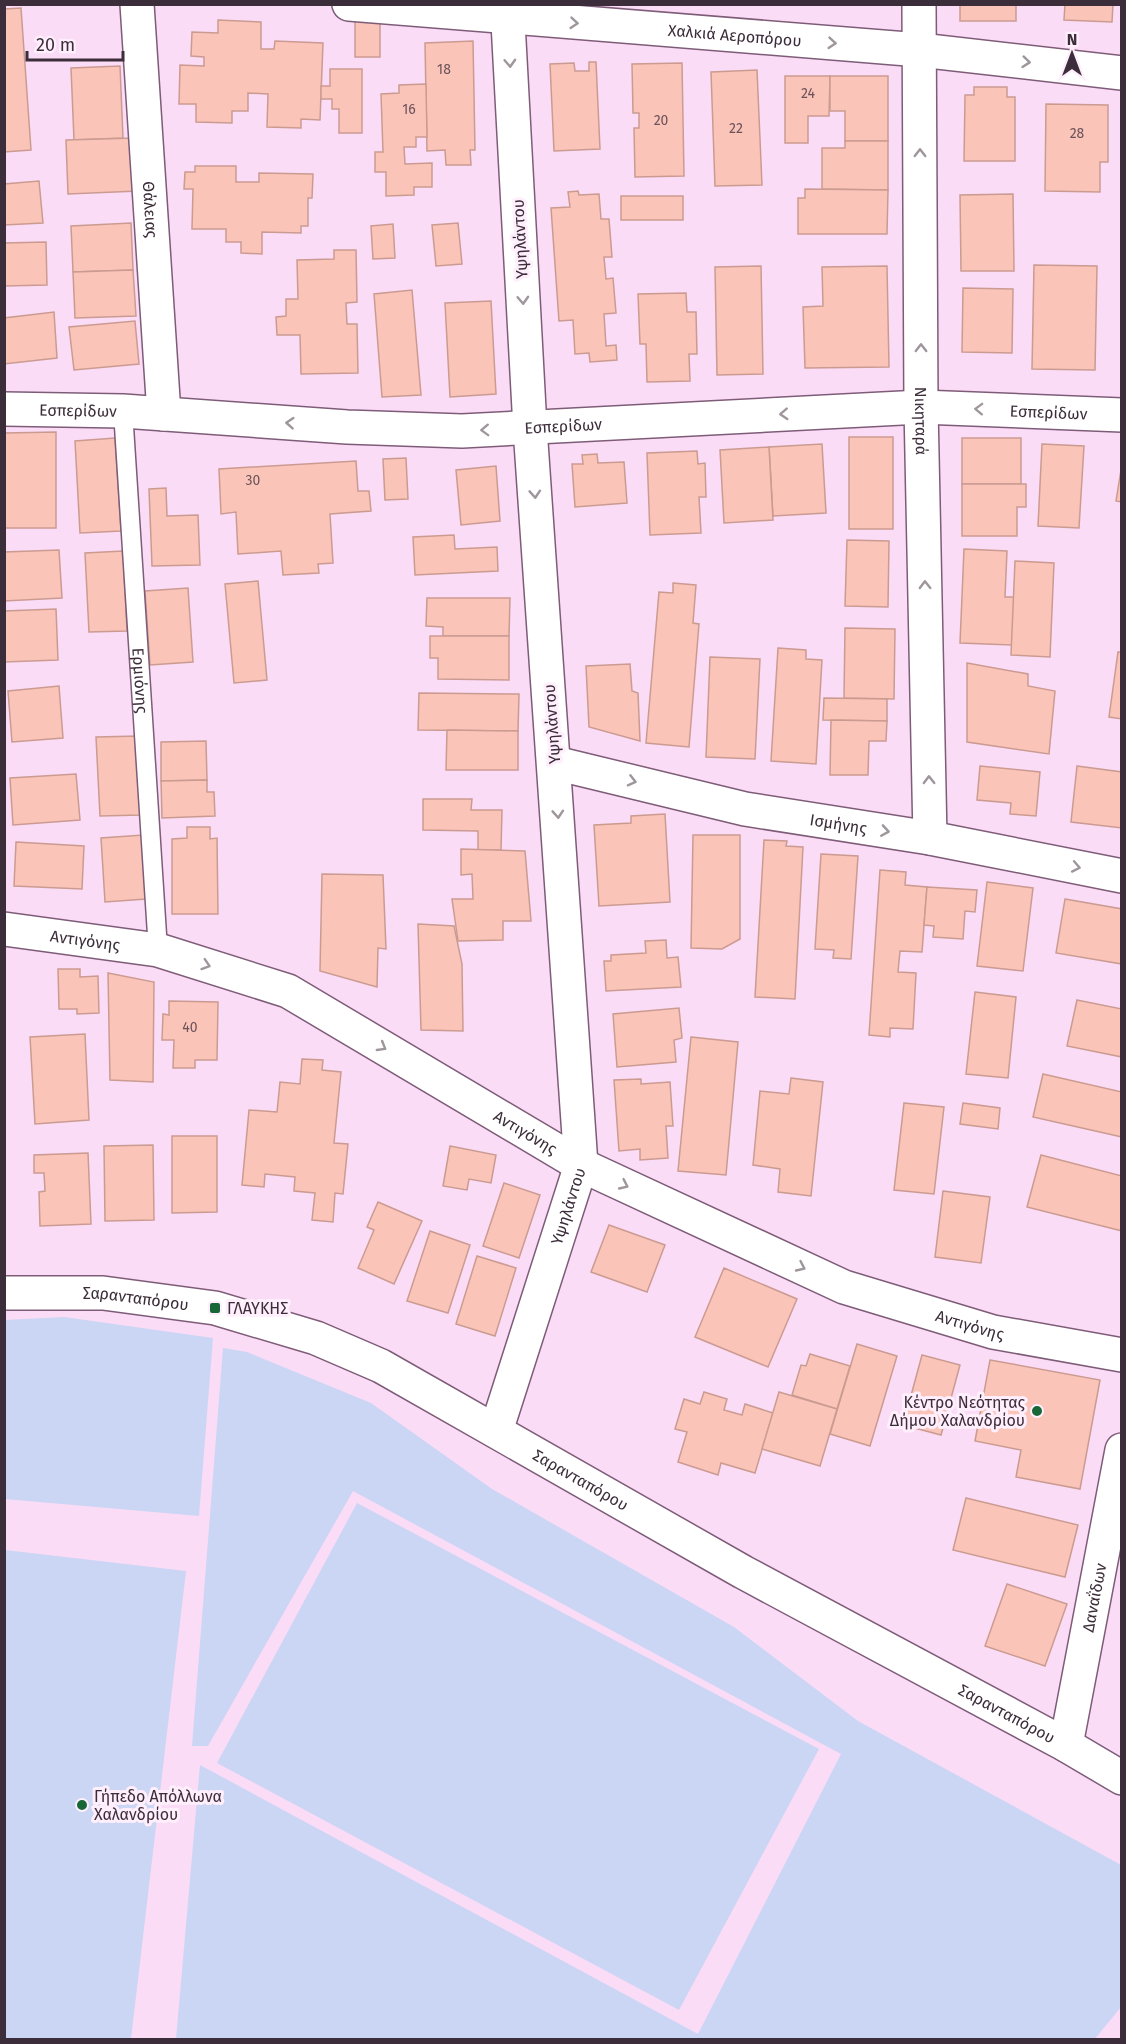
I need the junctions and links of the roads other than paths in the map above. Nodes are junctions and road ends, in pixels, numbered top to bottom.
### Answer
1 (137, 4) edge
2 (349, 4) edge
3 (919, 4) edge
4 (507, 11) edge
5 (920, 50) junction
6 (1122, 73) edge
7 (921, 407) junction
8 (4, 409) edge
9 (123, 411) junction
10 (164, 414) junction
11 (1122, 415) edge
12 (530, 428) junction
13 (555, 762) junction
14 (930, 838) junction
15 (1122, 876) edge
16 (4, 929) edge
17 (158, 950) junction
18 (580, 1165) junction
19 (4, 1293) edge
20 (1122, 1355) edge
21 (496, 1431) junction
22 (1122, 1450) edge
23 (1066, 1745) junction
24 (1122, 1778) edge

1 - 10 street, Θάλειας
2 - 4 street, Χαλκιά Αεροπόρου
3 - 5 street, Νικηταρά
4 -> 5 street, Χαλκιά Αεροπόρου
4 -> 12 street, Υψηλάντου
5 -> 6 street, Χαλκιά Αεροπόρου
7 -> 5 street, Νικηταρά
11 -> 7 street, Εσπερίδων
7 -> 12 street, Εσπερίδων
14 -> 7 street, Νικηταρά
8 - 9 street, Εσπερίδων
9 - 10 street, Εσπερίδων
9 - 17 lane, Ερμιόνης
12 -> 10 street, Εσπερίδων
12 -> 13 street, Υψηλάντου
13 -> 14 street, Ισμήνης
13 -> 18 street, Υψηλάντου
14 -> 15 street, Ισμήνης
16 - 17 street, Αντιγόνης
17 -> 18 street, Αντιγόνης
18 -> 20 street, Αντιγόνης
18 - 21 street, Υψηλάντου
19 - 21 street, Σαρανταπόρου
21 - 23 street, Σαρανταπόρου
22 - 23 street, Δαναΐδων
23 - 24 street, Σαρανταπόρου

